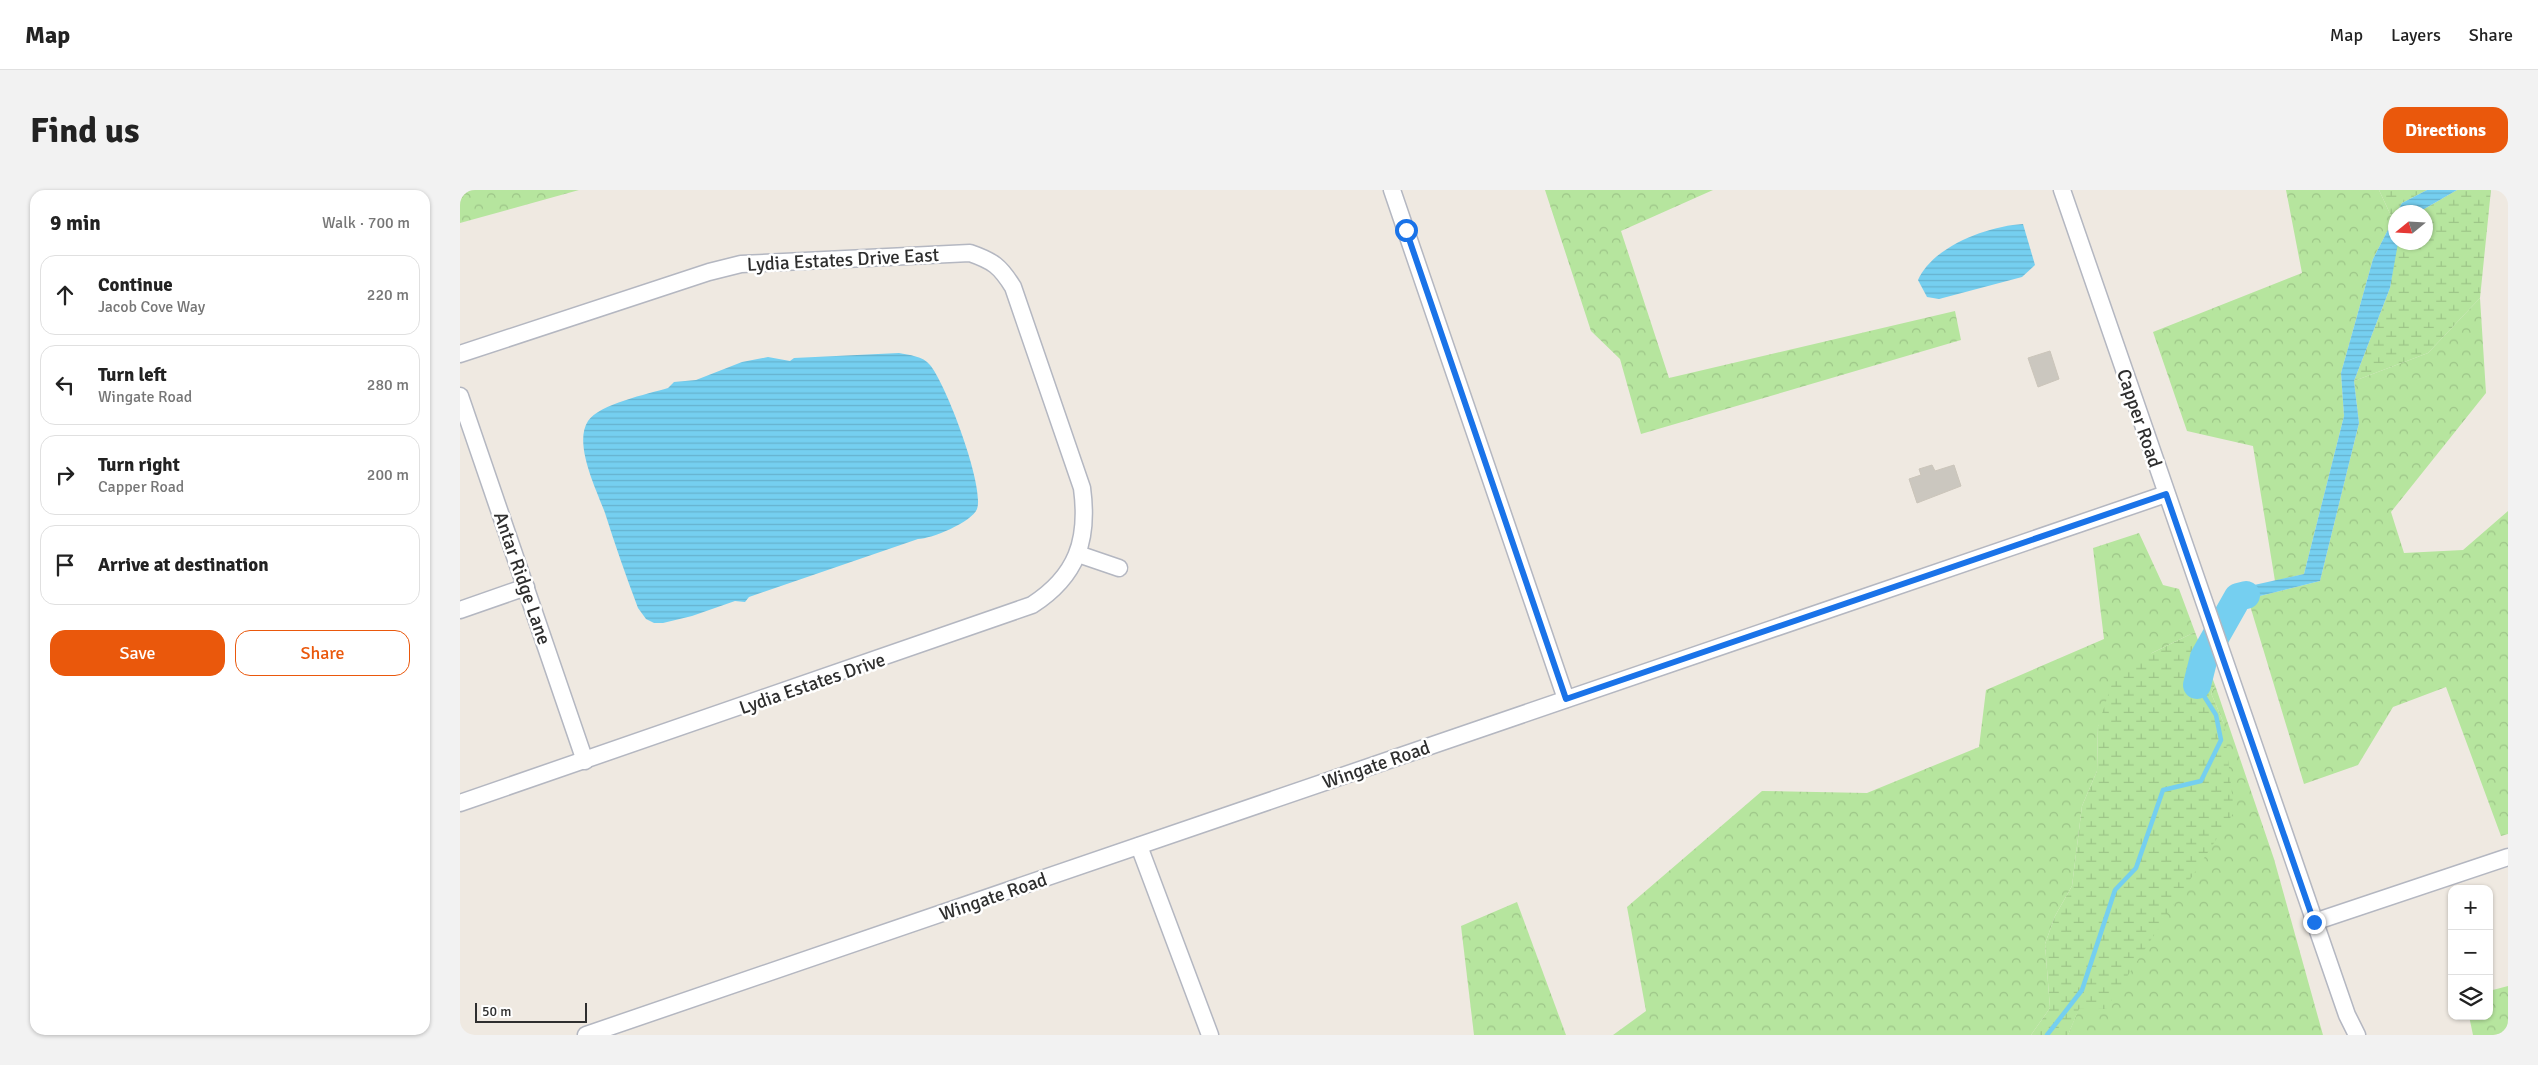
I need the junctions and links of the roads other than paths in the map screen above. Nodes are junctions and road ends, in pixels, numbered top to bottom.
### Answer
1 (1392, 190) edge
2 (2062, 190) edge
3 (460, 354) edge
4 (460, 396) edge
5 (1082, 488) joint
6 (2166, 494) junction
7 (1078, 554) junction
8 (1119, 568) dead end
9 (526, 587) junction
10 (460, 610) edge
11 (1566, 699) junction
12 (585, 761) junction
13 (460, 803) edge
14 (1139, 846) junction
15 (2508, 856) edge
16 (2314, 922) junction
17 (2347, 1015) junction
18 (590, 1034) edge
19 (1210, 1035) edge
20 (2351, 1035) edge
21 (2356, 1035) edge

1 - 11 street
2 - 6 street, Capper Road
3 - 5 street, Lydia Estates Drive East
4 - 9 street, Antar Ridge Lane
5 - 7 street, Lydia Estates Drive
6 - 11 street, Wingate Road
6 - 16 street, Capper Road
7 - 8 street
7 - 12 street, Lydia Estates Drive
9 - 10 street
9 - 12 street, Antar Ridge Lane
11 - 14 street, Wingate Road
12 - 13 street, Lydia Estates Drive
14 - 18 street, Wingate Road
14 - 19 street
15 - 16 street
16 - 17 street, Capper Road
17 - 20 street, Capper Road
17 - 21 street, Capper Road

